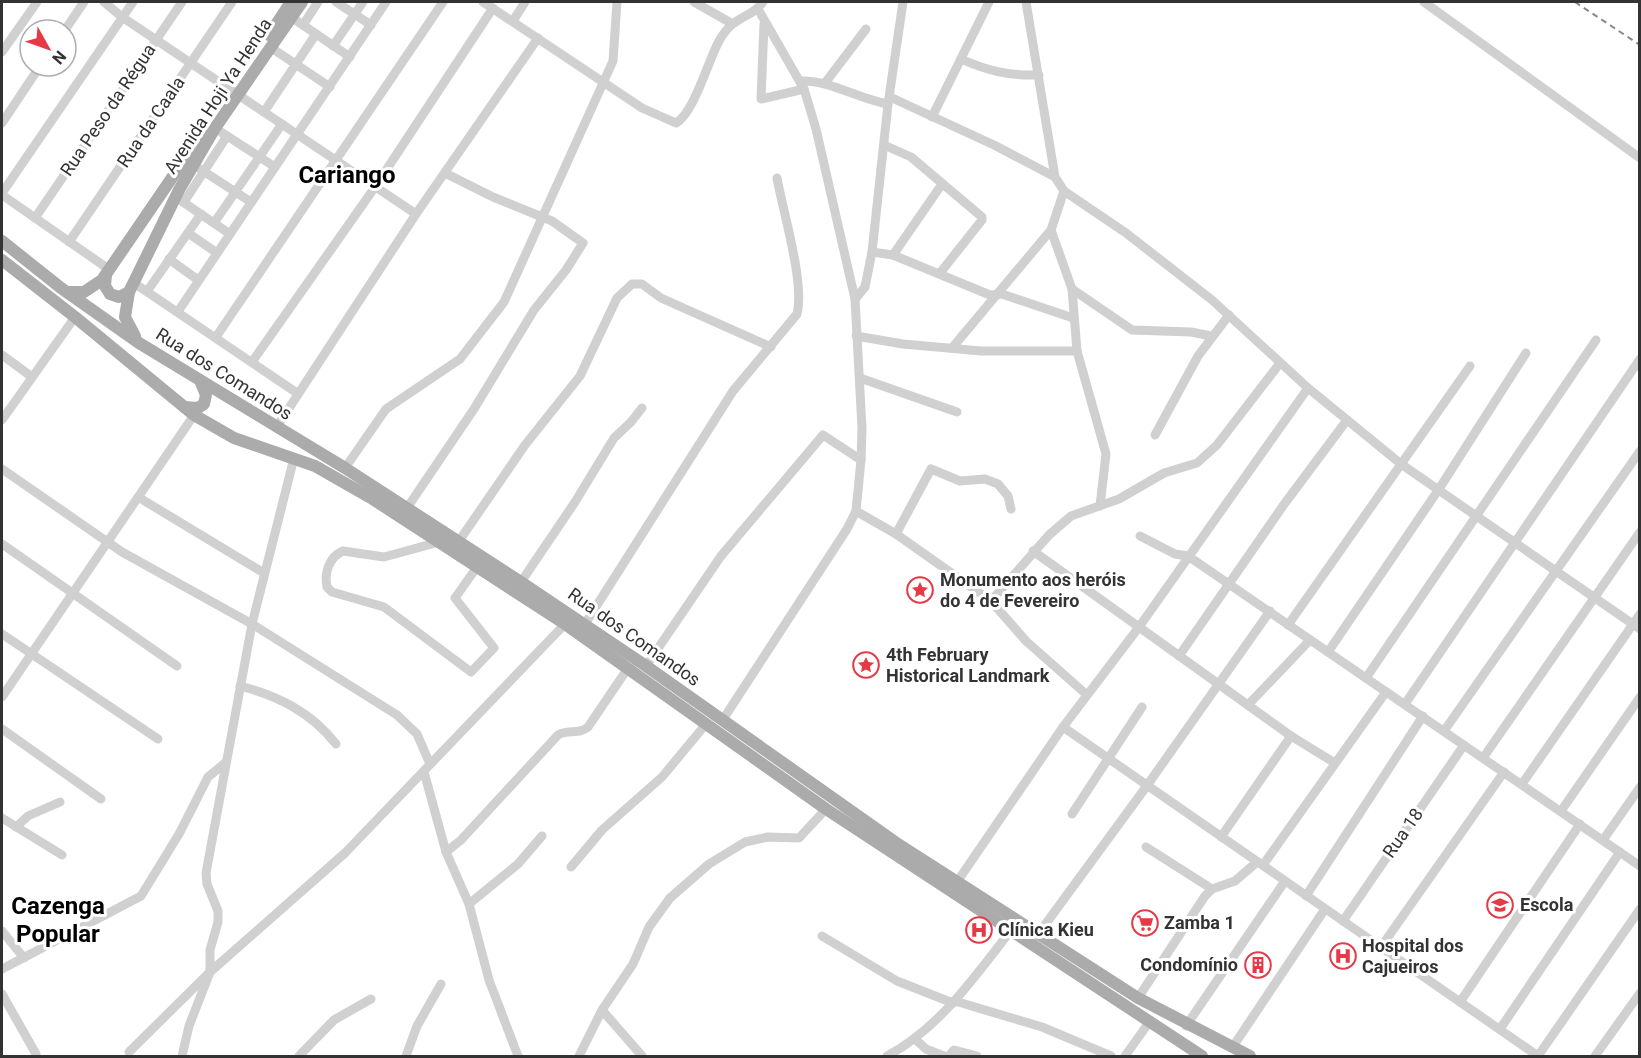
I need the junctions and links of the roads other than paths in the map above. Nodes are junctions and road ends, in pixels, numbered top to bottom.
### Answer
1 (37, 2) edge
2 (84, 2) edge
3 (104, 2) edge
4 (133, 2) edge
5 (182, 2) edge
6 (232, 2) edge
7 (291, 2) edge
8 (302, 2) edge
9 (318, 2) edge
10 (336, 2) edge
11 (363, 2) edge
12 (386, 2) edge
13 (443, 2) edge
14 (483, 2) edge
15 (525, 2) edge
16 (617, 2) edge
17 (694, 2) edge
18 (903, 2) edge
19 (989, 2) edge
20 (1026, 2) edge
21 (1425, 2) edge
22 (760, 5) edge
23 (493, 8) junction
24 (355, 14) junction
25 (122, 17) junction
26 (291, 17) junction
27 (73, 18) edge
28 (513, 21) junction
29 (731, 23) junction
30 (764, 24) junction
31 (303, 25) junction
32 (371, 25) junction
33 (866, 29) dead end
34 (316, 34) junction
35 (538, 38) junction
36 (156, 40) junction
37 (333, 46) junction
38 (270, 47) junction
39 (2, 52) edge
40 (350, 57) junction
41 (961, 59) junction
42 (190, 63) junction
43 (296, 64) junction
44 (1039, 75) junction
45 (32, 78) edge
46 (603, 82) junction
47 (825, 83) junction
48 (802, 85) junction
49 (330, 87) junction
50 (234, 92) junction
51 (889, 101) junction
52 (264, 112) junction
53 (932, 117) junction
54 (2, 123) edge
55 (282, 124) junction
56 (215, 128) junction
57 (298, 134) junction
58 (227, 136) junction
59 (884, 145) junction
60 (258, 156) junction
61 (1640, 158) edge
62 (337, 159) junction
63 (275, 167) junction
64 (198, 168) junction
65 (445, 173) junction
66 (1055, 177) junction
67 (777, 178) dead end
68 (942, 184) junction
69 (375, 187) junction
70 (236, 191) junction
71 (1064, 191) junction
72 (2, 194) edge
73 (179, 200) junction
74 (251, 202) junction
75 (201, 214) junction
76 (416, 214) junction
77 (542, 216) junction
78 (35, 218) junction
79 (214, 223) junction
80 (1051, 230) junction
81 (188, 232) junction
82 (230, 234) junction
83 (2, 241) edge
84 (69, 242) junction
85 (872, 252) junction
86 (217, 253) junction
87 (893, 255) junction
88 (169, 259) junction
89 (2, 260) edge
90 (108, 273) junction
91 (939, 273) junction
92 (198, 280) junction
93 (132, 287) junction
94 (1072, 289) junction
95 (148, 290) junction
96 (66, 292) junction
97 (995, 295) junction
98 (855, 299) junction
99 (178, 310) junction
100 (1229, 315) junction
101 (75, 317) junction
102 (1073, 318) junction
103 (856, 336) junction
104 (1211, 336) junction
105 (216, 337) junction
106 (1596, 340) dead end
107 (139, 343) junction
108 (771, 347) junction
109 (952, 348) junction
110 (1077, 351) junction
111 (1526, 353) dead end
112 (2, 355) edge
113 (1640, 359) edge
114 (252, 362) junction
115 (1280, 363) junction
116 (1470, 366) dead end
117 (32, 377) junction
118 (860, 378) junction
119 (201, 382) junction
120 (1308, 388) junction
121 (297, 393) junction
122 (642, 408) dead end
123 (189, 411) junction
124 (957, 412) dead end
125 (2, 417) edge
126 (1347, 420) junction
127 (276, 428) junction
128 (1155, 435) dead end
129 (1640, 451) edge
130 (294, 458) junction
131 (861, 460) junction
132 (1401, 465) junction
133 (345, 468) junction
134 (2, 469) edge
135 (1439, 489) junction
136 (138, 496) junction
137 (1100, 506) junction
138 (407, 508) junction
139 (1011, 509) dead end
140 (856, 511) junction
141 (1476, 517) junction
142 (1640, 532) edge
143 (896, 534) junction
144 (1140, 536) dead end
145 (107, 541) junction
146 (459, 541) junction
147 (439, 542) junction
148 (1515, 543) junction
149 (2, 544) edge
150 (1033, 552) junction
151 (1188, 556) junction
152 (477, 567) junction
153 (1555, 570) junction
154 (264, 573) junction
155 (521, 582) junction
156 (1228, 584) junction
157 (73, 593) junction
158 (1594, 597) junction
159 (991, 602) junction
160 (1270, 611) junction
161 (1640, 614) edge
162 (252, 624) junction
163 (565, 624) junction
164 (585, 624) junction
165 (1288, 625) junction
166 (1636, 626) edge
167 (1139, 627) junction
168 (2, 634) edge
169 (1310, 640) junction
170 (1328, 652) junction
171 (32, 654) junction
172 (1179, 656) junction
173 (177, 666) dead end
174 (646, 666) junction
175 (628, 668) junction
176 (1366, 678) junction
177 (1219, 685) junction
178 (240, 686) junction
179 (1386, 692) junction
180 (1087, 695) junction
181 (2, 697) edge
182 (1640, 698) edge
183 (1405, 704) junction
184 (1248, 705) junction
185 (1142, 707) dead end
186 (1423, 716) junction
187 (722, 721) junction
188 (706, 724) junction
189 (1063, 728) junction
190 (2, 729) edge
191 (1444, 731) junction
192 (1291, 736) junction
193 (158, 739) dead end
194 (336, 744) dead end
195 (1464, 745) junction
196 (1484, 758) junction
197 (1108, 759) junction
198 (225, 762) junction
199 (1335, 763) junction
200 (427, 768) junction
201 (1504, 772) junction
202 (1522, 784) junction
203 (1640, 786) edge
204 (1146, 787) junction
205 (101, 799) dead end
206 (60, 801) dead end
207 (826, 809) junction
208 (1561, 811) junction
209 (1072, 814) dead end
210 (2, 818) edge
211 (1580, 824) junction
212 (16, 827) junction
213 (542, 836) dead end
214 (1221, 837) junction
215 (1603, 840) junction
216 (1146, 847) dead end
217 (446, 852) junction
218 (1620, 852) junction
219 (62, 855) dead end
220 (1260, 864) junction
221 (1639, 865) edge
222 (571, 867) dead end
223 (1285, 881) junction
224 (957, 882) junction
225 (1212, 889) junction
226 (1306, 896) junction
227 (469, 904) junction
228 (1325, 909) junction
229 (1640, 909) edge
230 (1343, 921) junction
231 (1011, 929) junction
232 (2, 931) edge
233 (1039, 933) junction
234 (822, 936) dead end
235 (1380, 947) junction
236 (24, 958) junction
237 (2, 969) edge
238 (210, 972) junction
239 (441, 984) dead end
240 (1640, 993) edge
241 (2, 994) edge
242 (1138, 998) junction
243 (371, 999) dead end
244 (954, 1002) junction
245 (1460, 1002) junction
246 (602, 1010) junction
247 (1150, 1021) junction
248 (1186, 1026) junction
249 (1500, 1029) junction
250 (915, 1039) junction
251 (1232, 1048) junction
252 (129, 1052) dead end
253 (36, 1054) dead end
254 (182, 1056) edge
255 (299, 1056) edge
256 (406, 1056) edge
257 (518, 1056) edge
258 (579, 1056) edge
259 (642, 1056) edge
260 (887, 1056) edge
261 (944, 1056) edge
262 (949, 1056) edge
263 (977, 1056) edge
264 (1111, 1056) edge
265 (1125, 1056) edge
266 (1202, 1056) edge
267 (1250, 1056) edge
268 (1538, 1056) edge
269 (1595, 1056) edge

1 - 39 street
2 - 27 street
3 - 25 street
4 - 25 street
5 - 36 street, Rua Peso da Régua
6 - 42 street, Rua da Caala
7 - 50 main road, Avenida Hoji Ya Henda
8 - 26 main road, Avenida Hoji Ya Henda
9 - 31 street
10 - 24 street
11 - 24 street
12 - 32 street
13 - 62 street
14 - 23 street
15 - 28 street
16 - 46 street
17 - 29 street
18 - 51 street
19 - 41 street
20 - 44 street
21 - 61 street
22 - 29 street
22 - 30 street
23 - 28 street
23 - 69 street
24 - 32 street
24 - 37 street
25 - 36 street
25 - 72 street
26 - 31 street
26 - 38 main road, Avenida Hoji Ya Henda
28 - 35 street
29 - 46 street
30 - 48 street
30 - 48 street
31 - 34 street
32 - 40 street
33 - 47 street
34 - 37 street
34 - 43 street
35 - 46 street
35 - 65 street
36 - 42 street
36 - 78 street, Rua Peso da Régua
37 - 40 street
38 - 43 street
38 - 50 main road, Avenida Hoji Ya Henda
40 - 49 street
41 - 44 street
41 - 53 street
42 - 50 street
42 - 84 street, Rua da Caala
43 - 49 street
43 - 52 street
44 - 66 street
45 - 54 street
46 - 77 street
47 - 48 street
47 - 51 street
48 - 98 street
49 - 57 street
50 - 52 street
50 - 56 main road, Avenida Hoji Ya Henda
50 - 90 main road, Avenida Hoji Ya Henda
51 - 53 street
51 - 59 street
52 - 55 street
53 - 66 street
55 - 57 street
55 - 60 street
56 - 58 street
56 - 64 main road, Avenida Hoji Ya Henda
57 - 62 street
57 - 63 street
58 - 60 street
58 - 64 street
59 - 68 street
59 - 85 street
60 - 63 street
60 - 70 street
62 - 69 street
62 - 105 street
63 - 74 street
64 - 70 street
64 - 73 main road, Avenida Hoji Ya Henda
65 - 76 street
65 - 77 street
66 - 71 street
67 - 108 street
68 - 87 street
68 - 91 street
69 - 76 street
69 - 114 street
70 - 74 street
70 - 79 street
71 - 80 street
71 - 100 street
72 - 78 street
73 - 75 street
73 - 93 main road, Avenida Hoji Ya Henda
74 - 82 street
75 - 79 street
75 - 81 street
76 - 121 street
77 - 133 street
77 - 138 street
78 - 84 street
79 - 82 street
80 - 94 street
80 - 97 street
81 - 86 street
81 - 88 street
82 - 86 street
83 - 96 main road, Rua dos Comandos
84 - 90 street
85 - 87 street
85 - 98 street
86 - 92 street
87 - 91 street
88 - 92 street
88 - 95 street
89 - 101 main road, Rua dos Comandos
90 - 93 main road
90 - 96 main road, Avenida Hoji Ya Henda
91 - 97 street
92 - 99 street
93 - 95 street
93 - 107 main road, Avenida Hoji Ya Henda
94 - 102 street
94 - 104 street
95 - 99 street
96 - 107 main road, Rua dos Comandos
97 - 102 street
97 - 109 street
98 - 103 street
99 - 105 street
100 - 104 street
100 - 115 street
101 - 117 street
101 - 123 main road, Rua dos Comandos
102 - 110 street
103 - 109 street
103 - 118 street
104 - 128 street
105 - 114 street
106 - 141 street
107 - 119 main road, Rua dos Comandos
108 - 146 street
108 - 164 street
109 - 110 street
110 - 137 street
111 - 135 street
112 - 117 street
113 - 148 street
114 - 121 street
115 - 120 street
115 - 137 street
116 - 132 street
117 - 125 street
118 - 124 street
118 - 131 street
119 - 123 main road
119 - 127 main road, Rua dos Comandos
120 - 126 street
120 - 151 street
121 - 127 street
122 - 155 street
123 - 130 main road, Rua dos Comandos
123 - 136 street
126 - 132 street
126 - 156 street
127 - 133 main road, Rua dos Comandos
129 - 153 street
130 - 147 main road, Rua dos Comandos
130 - 154 street
131 - 140 street
131 - 174 street
132 - 135 street
132 - 165 street
133 - 138 main road, Rua dos Comandos
134 - 145 street
135 - 141 street
135 - 170 street
136 - 145 street
136 - 154 street
137 - 150 street
138 - 146 main road, Rua dos Comandos
139 - 143 street
140 - 143 street
140 - 187 street
141 - 148 street
141 - 176 street
142 - 158 street
143 - 159 street
144 - 151 street
145 - 157 street
145 - 162 street
146 - 155 main road, Rua dos Comandos
147 - 152 main road, Rua dos Comandos
147 - 152 street
148 - 153 street
148 - 183 street
149 - 157 street
150 - 159 street
150 - 167 street
151 - 156 street
151 - 167 street
152 - 163 main road, Rua dos Comandos
153 - 158 street
153 - 191 street
154 - 162 street
155 - 164 main road, Rua dos Comandos
156 - 160 street
156 - 172 street
157 - 171 street
157 - 173 street
158 - 166 street
158 - 196 street
159 - 180 street
160 - 165 street
160 - 177 street
161 - 166 street
162 - 178 street
162 - 200 street
163 - 175 main road, Rua dos Comandos
163 - 200 street
164 - 174 main road, Rua dos Comandos
165 - 169 street
166 - 202 street
167 - 172 street
167 - 180 street
168 - 171 street
169 - 170 street
169 - 184 street
170 - 176 street
171 - 181 street
171 - 193 street
172 - 177 street
174 - 187 main road, Rua dos Comandos
175 - 188 main road, Rua dos Comandos
175 - 217 street
176 - 179 street
177 - 184 street
177 - 204 street
178 - 194 street
178 - 198 street
179 - 183 street
179 - 199 street
180 - 189 street
182 - 208 street
183 - 186 street
184 - 192 street
185 - 197 street
186 - 191 street
186 - 226 street
187 - 224 main road, Rua dos Comandos
188 - 207 main road, Rua dos Comandos
188 - 222 street
189 - 197 street
189 - 224 street
190 - 205 street
191 - 195 street
192 - 199 street
192 - 214 street
195 - 196 street
195 - 230 street, Rua 18
196 - 201 street
197 - 204 street
197 - 209 street
198 - 236 street
198 - 238 street
199 - 220 street
200 - 217 street
200 - 238 street
201 - 202 street
201 - 235 street
202 - 208 street
203 - 215 street
204 - 214 street
204 - 233 street
206 - 212 street
207 - 231 main road, Rua dos Comandos
207 - 246 street
208 - 211 street
210 - 212 street
211 - 215 street
211 - 245 street
212 - 219 street
213 - 227 street
214 - 220 street
215 - 218 street
216 - 225 street
217 - 227 street
218 - 221 street
218 - 249 street
220 - 223 street
220 - 225 street
223 - 226 street
223 - 248 street
224 - 233 main road, Rua dos Comandos
225 - 242 street
226 - 228 street
227 - 257 street
228 - 230 street
228 - 251 street
229 - 268 street
230 - 235 street
231 - 244 street
231 - 247 main road, Rua dos Comandos
232 - 236 street
233 - 242 main road, Rua dos Comandos
234 - 244 street
235 - 245 street
236 - 237 street
238 - 252 street
238 - 254 street
239 - 256 street
240 - 269 street
241 - 253 street
242 - 248 main road, Rua dos Comandos
243 - 255 street
244 - 250 street
244 - 264 street
245 - 249 street
246 - 258 street
246 - 259 street
247 - 265 street
247 - 266 main road, Rua dos Comandos
248 - 251 main road, Rua dos Comandos
249 - 268 street
250 - 260 street
250 - 261 street
251 - 267 main road, Rua dos Comandos
262 - 263 street

